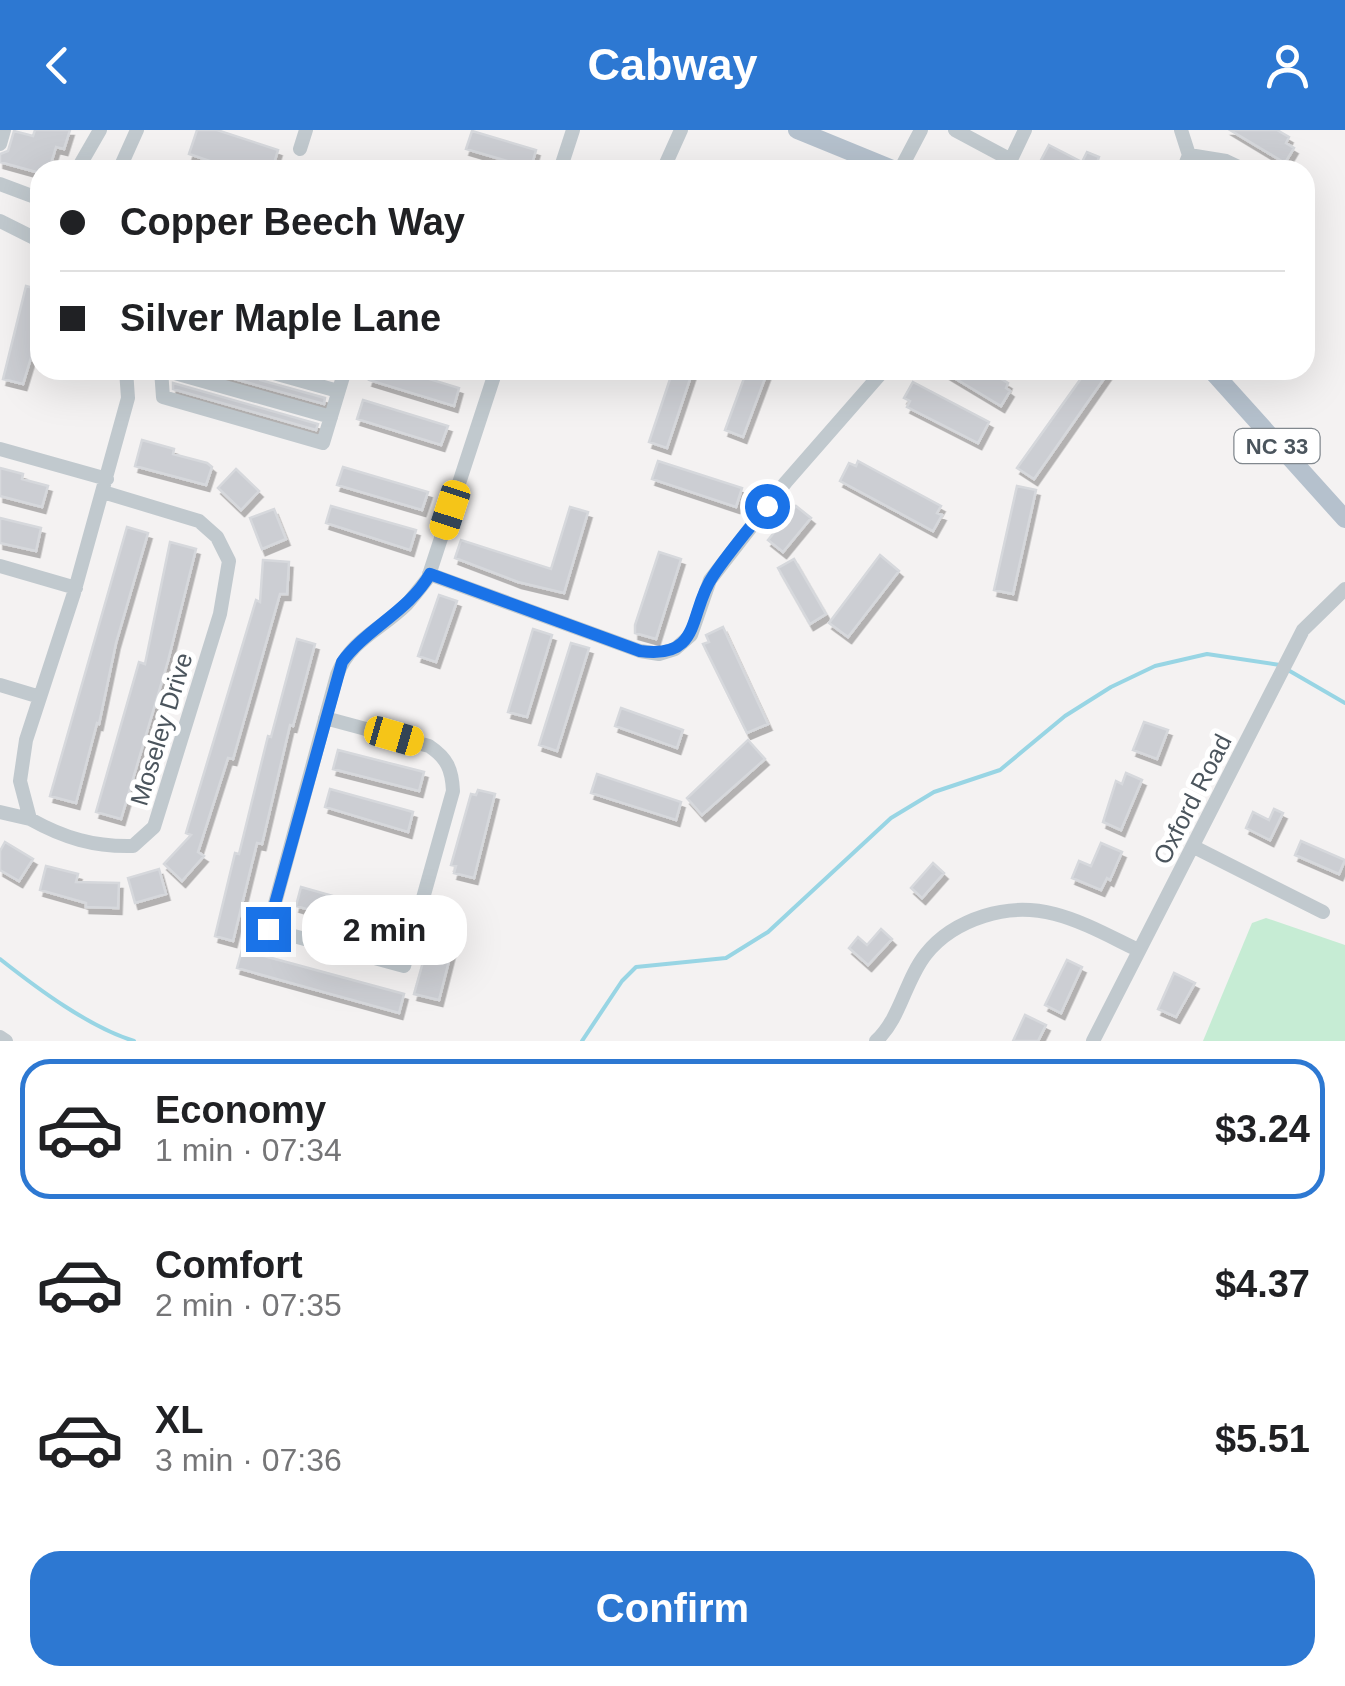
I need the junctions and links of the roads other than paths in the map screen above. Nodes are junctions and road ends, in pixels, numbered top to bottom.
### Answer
1 (4, 130) edge
2 (100, 130) edge
3 (137, 130) edge
4 (306, 130) edge
5 (573, 130) edge
6 (681, 130) edge
7 (797, 130) edge
8 (921, 130) edge
9 (955, 130) edge
10 (1025, 130) edge
11 (1181, 130) edge
12 (0, 144) edge
13 (300, 149) dead end
14 (83, 160) edge
15 (124, 160) edge
16 (563, 160) edge
17 (667, 160) edge
18 (872, 160) edge
19 (903, 160) edge
20 (1000, 160) edge
21 (1010, 160) edge
22 (1186, 160) edge
23 (0, 184) edge
24 (30, 195) edge
25 (0, 221) edge
26 (30, 236) edge
27 (127, 380) edge
28 (163, 380) edge
29 (198, 380) edge
30 (299, 380) edge
31 (341, 380) edge
32 (493, 380) edge
33 (875, 380) edge
34 (1220, 380) edge
35 (338, 391) junction
36 (331, 417) junction
37 (0, 449) edge
38 (105, 485) junction
39 (1345, 519) edge
40 (0, 566) edge
41 (430, 574) junction
42 (76, 588) junction
43 (1345, 589) edge
44 (0, 685) edge
45 (40, 696) junction
46 (325, 718) junction
47 (0, 812) edge
48 (30, 819) junction
49 (1194, 848) junction
50 (1323, 912) dead end
51 (1138, 950) junction
52 (0, 1037) edge
53 (6, 1041) edge
54 (876, 1041) edge
55 (1093, 1041) edge

1 - 12 street
2 - 14 street
3 - 15 street
4 - 13 street
5 - 16 street
6 - 17 street
7 - 18 main road
8 - 19 street
9 - 20 street
10 - 21 street
11 - 22 street
23 - 24 street
25 - 26 street
27 - 38 street
28 - 36 street
29 - 36 street
30 - 35 street
31 - 35 street
32 - 41 street
33 - 41 street
34 - 39 main road, NC 33
35 - 36 street
37 - 38 street, Moseley Drive
38 - 42 street
38 - 48 street, Moseley Drive
40 - 42 street
41 - 46 street
42 - 45 street
43 - 49 street, Oxford Road
44 - 45 street
45 - 48 street
46 - 46 street
47 - 48 street, Moseley Drive
49 - 50 street
49 - 51 street, Oxford Road
51 - 54 street
51 - 55 street, Oxford Road
52 - 53 street

